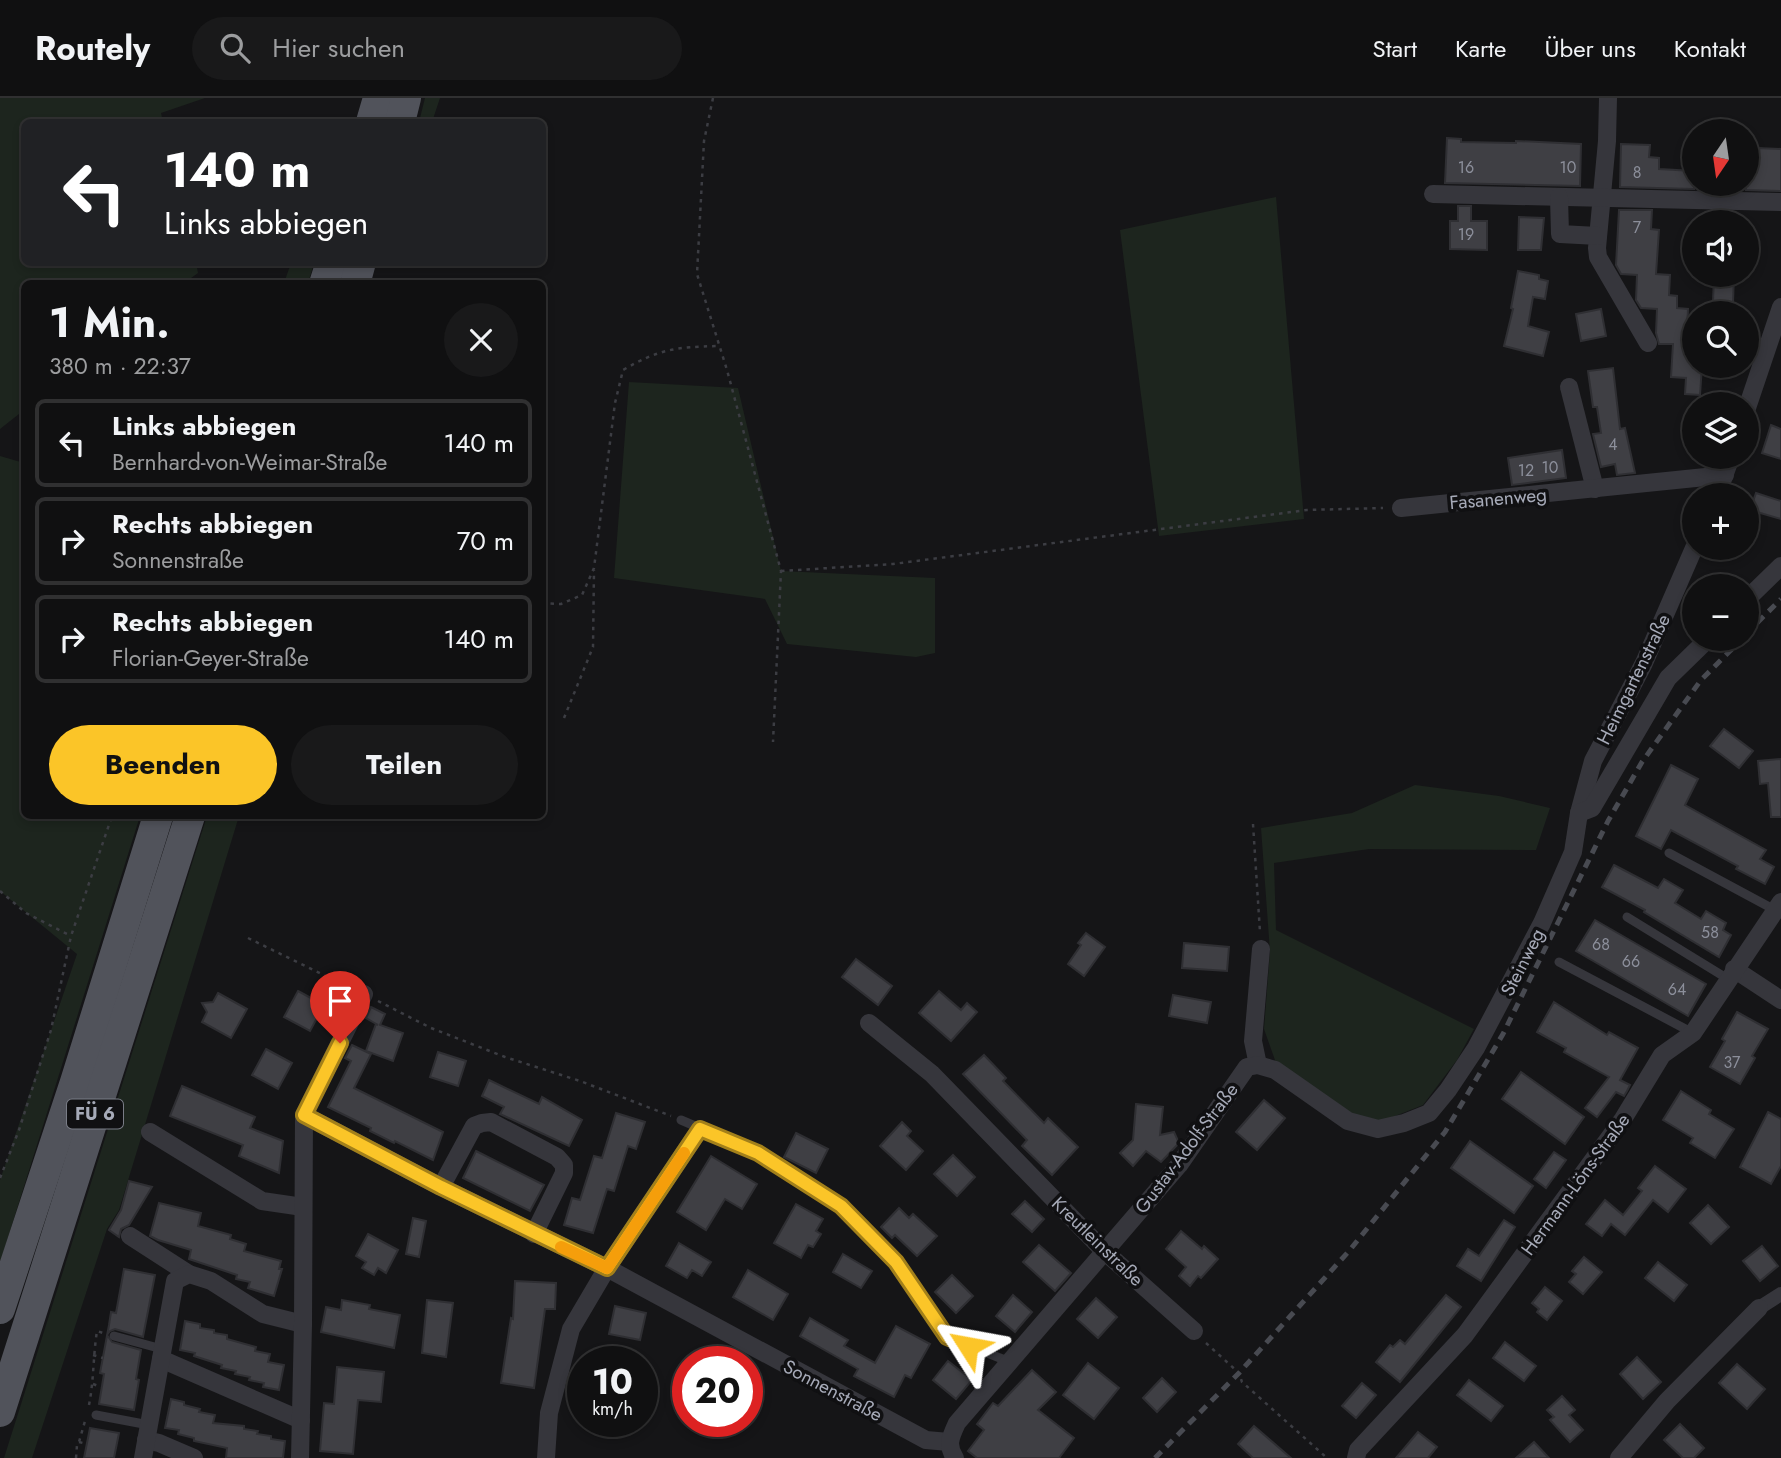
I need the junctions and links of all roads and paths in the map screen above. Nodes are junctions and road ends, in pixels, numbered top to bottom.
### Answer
1 (378, 98) edge
2 (406, 98) edge
3 (713, 98) edge
4 (1608, 98) edge
5 (372, 119) edge
6 (401, 119) edge
7 (1433, 194) dead end
8 (1559, 197) junction
9 (1601, 198) junction
10 (1781, 202) edge
11 (1598, 236) junction
12 (1781, 307) edge
13 (1648, 343) dead end
14 (719, 346) junction
15 (1569, 387) dead end
16 (1752, 392) edge
17 (1727, 469) edge
18 (1725, 475) junction
19 (1722, 483) edge
20 (1595, 489) junction
21 (1401, 508) joint
22 (1689, 560) edge
23 (1781, 566) edge
24 (594, 568) junction
25 (781, 571) junction
26 (1759, 587) edge
27 (546, 603) edge
28 (1696, 651) edge
29 (1644, 663) junction
30 (1668, 678) junction
31 (564, 718) dead end
32 (773, 742) dead end
33 (1579, 813) junction
34 (111, 819) edge
35 (157, 819) edge
36 (189, 819) edge
37 (1253, 824) dead end
38 (1669, 853) dead end
39 (0, 891) edge
40 (1778, 906) edge
41 (1627, 917) dead end
42 (71, 936) junction
43 (248, 938) dead end
44 (1261, 949) joint
45 (1559, 962) dead end
46 (1731, 974) junction
47 (365, 994) junction
48 (1781, 1000) edge
49 (869, 1023) dead end
50 (1693, 1033) junction
51 (1253, 1066) junction
52 (304, 1115) junction
53 (681, 1120) joint
54 (700, 1129) junction
55 (150, 1132) dead end
56 (0, 1178) edge
57 (441, 1187) junction
58 (303, 1207) junction
59 (534, 1234) junction
60 (130, 1236) dead end
61 (1104, 1251) junction
62 (607, 1268) junction
63 (189, 1274) junction
64 (1781, 1294) edge
65 (1759, 1308) joint
66 (0, 1309) edge
67 (303, 1324) junction
68 (1194, 1331) joint
69 (114, 1336) joint
70 (162, 1354) junction
71 (93, 1355) junction
72 (103, 1357) dead end
73 (1010, 1362) junction
74 (93, 1384) junction
75 (101, 1387) dead end
76 (0, 1412) edge
77 (96, 1415) dead end
78 (301, 1420) junction
79 (146, 1441) edge
80 (79, 1442) junction
81 (87, 1444) dead end
82 (952, 1450) edge
83 (76, 1458) edge
84 (194, 1458) edge
85 (300, 1458) edge
86 (546, 1458) edge
87 (1327, 1458) edge
88 (1356, 1458) edge
89 (1619, 1458) edge

1 - 5 main road
2 - 6 main road
3 - 14 path
4 - 9 street
7 - 8 street
8 - 9 street
8 - 11 street
9 - 10 street
9 - 11 street
11 - 13 street
12 - 16 street
14 - 24 path
14 - 25 path
15 - 20 street
17 - 18 street
18 - 19 street
18 - 20 street, Fasanenweg
20 - 21 street, Fasanenweg
21 - 25 path
22 - 29 street, Heimgartenstraße
23 - 26 street
24 - 27 path
24 - 31 path
25 - 32 path
28 - 30 street
29 - 30 street
29 - 33 street, Heimgartenstraße
30 - 33 street
33 - 51 street, Steinweg
34 - 42 path
35 - 66 main road, FÜ 6
36 - 76 main road, FÜ 6
37 - 44 path
38 - 40 lane
39 - 42 path
40 - 46 street, Hermann-Löns-Straße
41 - 46 lane
42 - 56 path
43 - 47 path
44 - 51 street
45 - 50 lane
46 - 48 street
46 - 50 street, Hermann-Löns-Straße
47 - 52 street
47 - 53 path
49 - 61 street, Kreutleinstraße
50 - 88 street, Hermann-Löns-Straße
51 - 61 street, Gustav-Adolf-Straße
52 - 57 street, Sonnenstraße
52 - 58 street
53 - 54 lane
54 - 62 street
54 - 73 lane
55 - 58 street
57 - 59 street, Sonnenstraße
57 - 59 street
58 - 67 street
59 - 62 street, Sonnenstraße
60 - 63 street
61 - 68 street, Kreutleinstraße
61 - 73 street, Gustav-Adolf-Straße
62 - 82 street, Sonnenstraße
62 - 86 street
63 - 67 street
63 - 70 street
64 - 65 street
65 - 89 street
67 - 78 street
68 - 87 path
69 - 70 lane
69 - 71 path
70 - 78 street
70 - 79 street
71 - 72 path
71 - 74 path
73 - 82 street, Gustav-Adolf-Straße
74 - 75 path
74 - 80 path
77 - 79 lane
78 - 85 street
79 - 84 street
80 - 81 path
80 - 83 path

